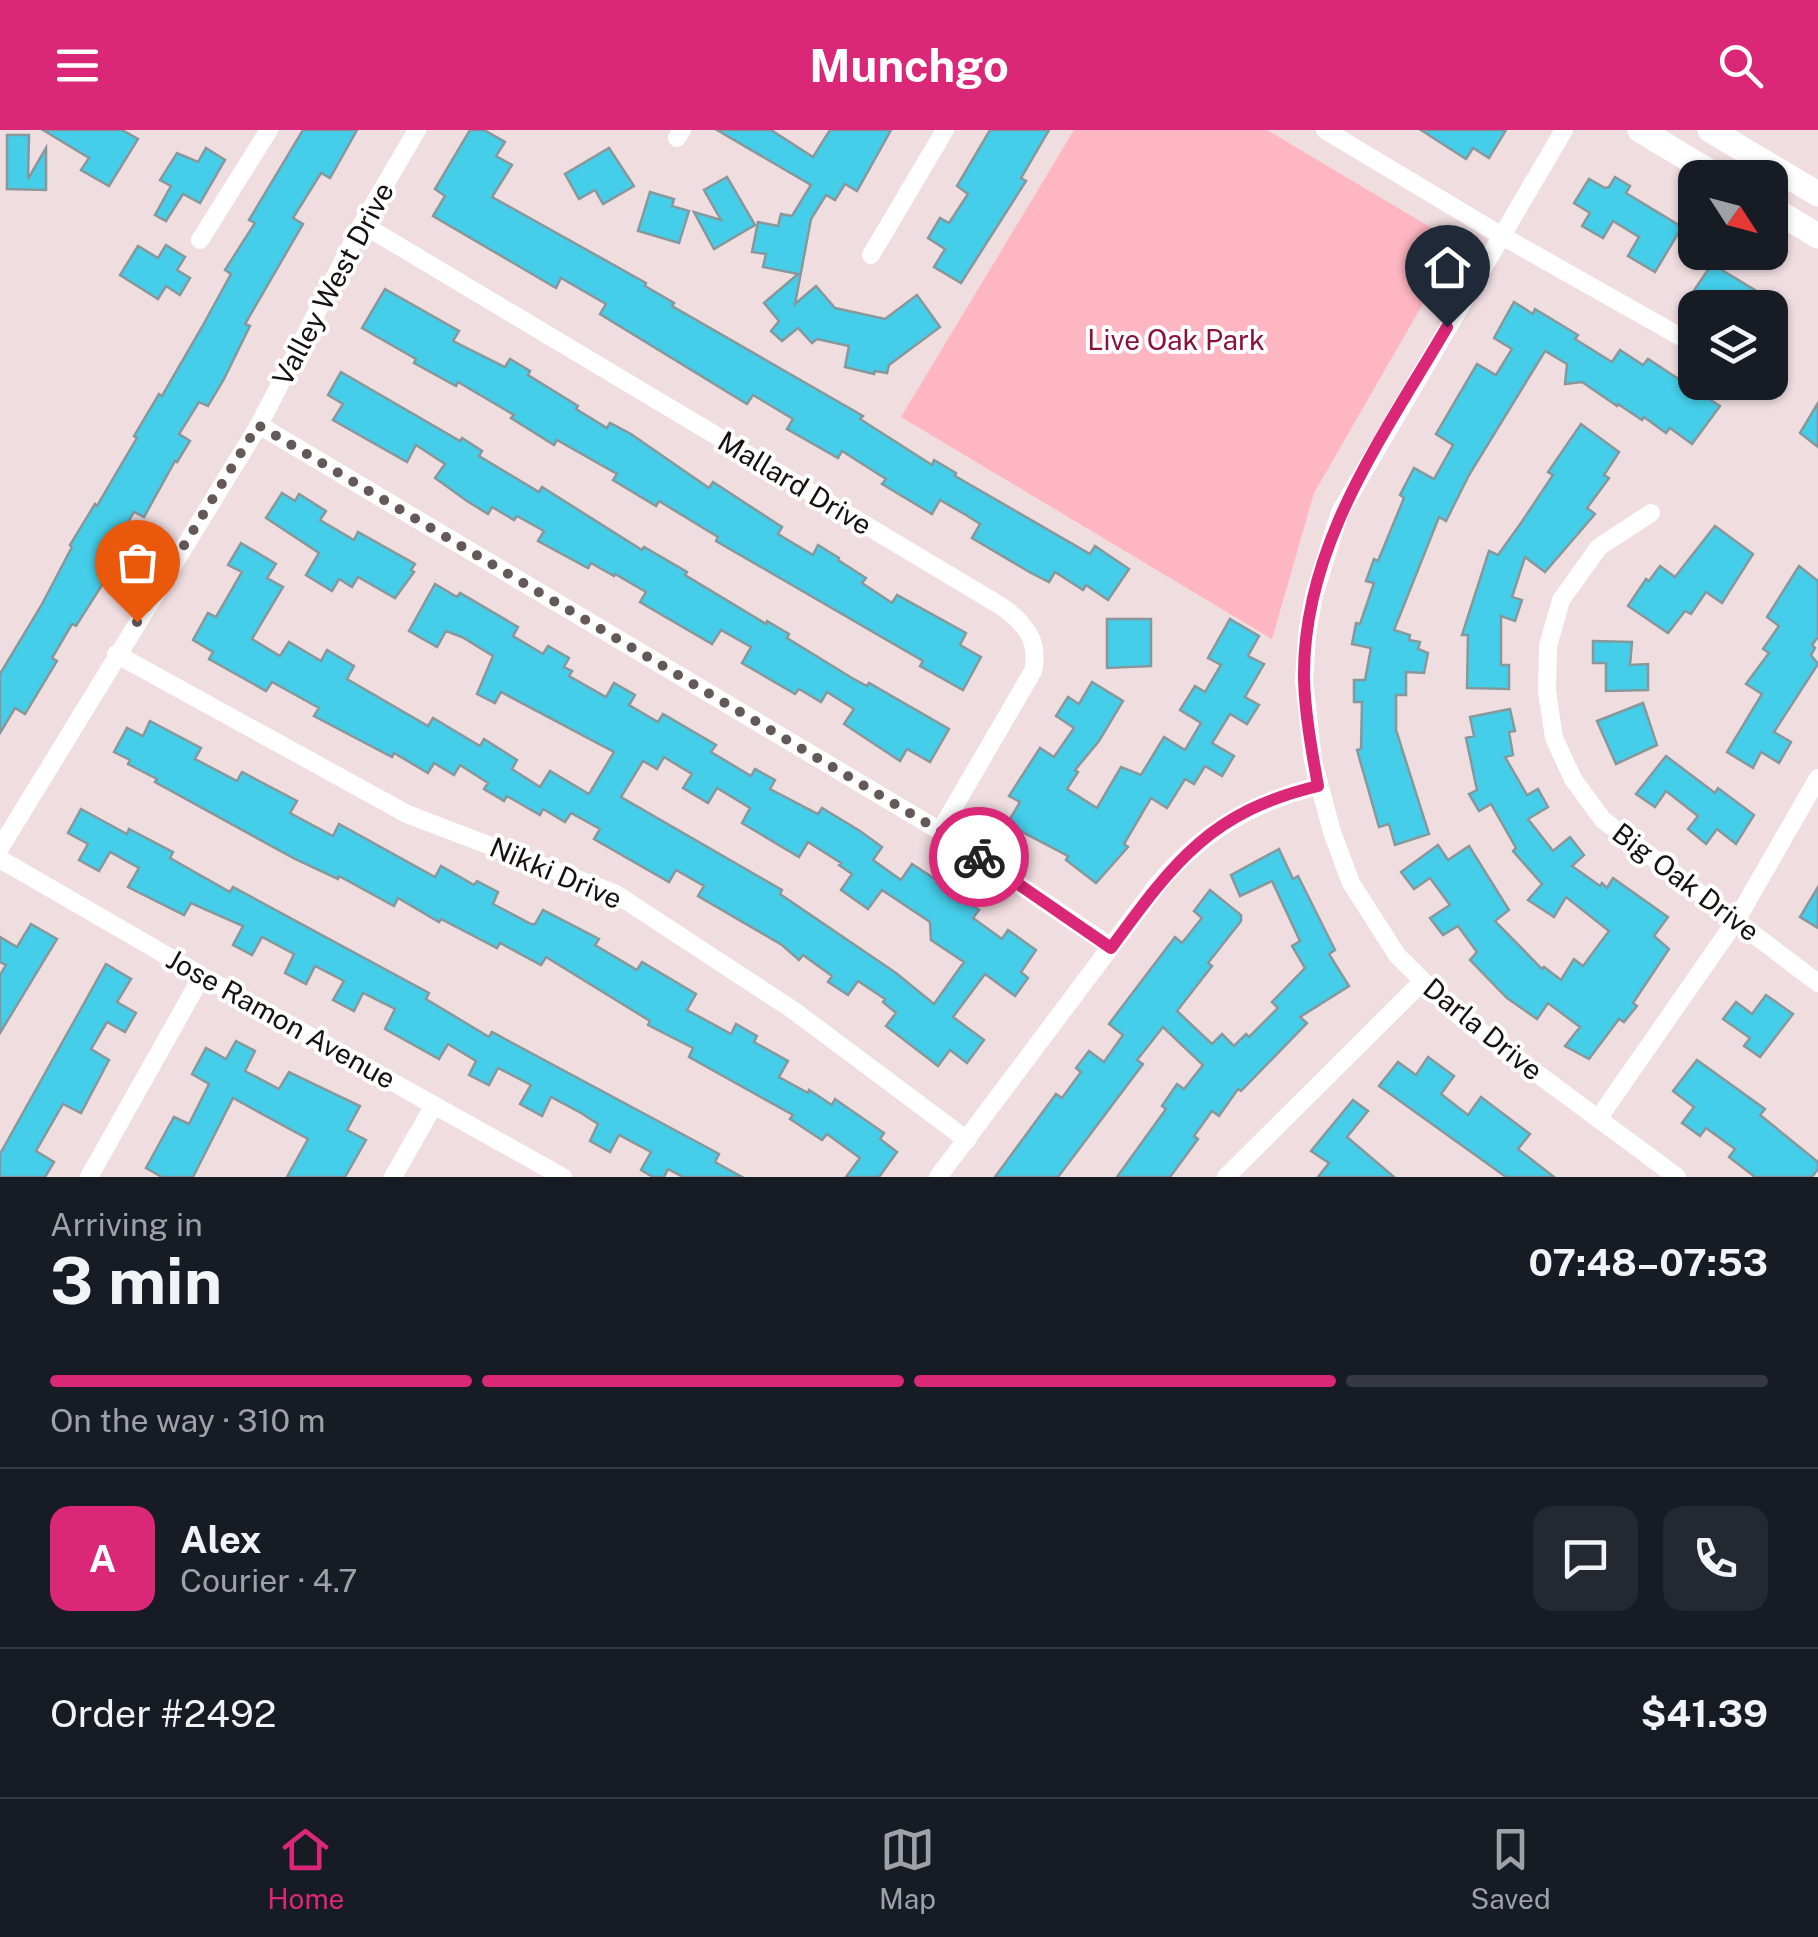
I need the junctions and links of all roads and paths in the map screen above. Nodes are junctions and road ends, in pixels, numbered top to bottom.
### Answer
1 (268, 130) edge
2 (417, 130) edge
3 (945, 130) edge
4 (1326, 130) edge
5 (1564, 130) edge
6 (1640, 130) edge
7 (1710, 130) edge
8 (1690, 160) edge
9 (1818, 194) edge
10 (1788, 218) edge
11 (362, 224) junction
12 (1502, 236) junction
13 (1818, 236) edge
14 (200, 240) dead end
15 (871, 254) dead end
16 (1678, 334) edge
17 (258, 425) junction
18 (1650, 513) dead end
19 (116, 654) junction
20 (1818, 778) edge
21 (1318, 786) junction
22 (940, 831) junction
23 (0, 848) edge
24 (0, 859) edge
25 (1737, 919) junction
26 (1111, 948) junction
27 (202, 976) junction
28 (1422, 982) junction
29 (1818, 983) edge
30 (434, 1105) junction
31 (1598, 1119) junction
32 (967, 1140) junction
33 (1230, 1170) edge
34 (88, 1177) edge
35 (393, 1177) edge
36 (563, 1177) edge
37 (938, 1177) edge
38 (1252, 1177) edge
39 (1677, 1177) edge

1 - 14 street
2 - 11 street, Valley West Drive
3 - 15 street
4 - 12 street
5 - 12 street, Darla Drive
6 - 8 main road
7 - 9 main road
10 - 13 main road
11 - 17 street, Valley West Drive
11 - 22 street, Mallard Drive
12 - 16 street
12 - 21 street, Darla Drive
17 - 19 street, Valley West Drive
17 - 22 street
18 - 25 street, Big Oak Drive
19 - 23 street, Valley West Drive
19 - 32 street, Nikki Drive
20 - 25 street
21 - 26 street
21 - 28 street, Darla Drive
22 - 26 street
24 - 27 street, Jose Ramon Avenue
25 - 29 street, Big Oak Drive
25 - 31 street
26 - 32 street
27 - 30 street, Jose Ramon Avenue
27 - 34 street
28 - 31 street, Darla Drive
28 - 33 street
30 - 35 street
30 - 36 street, Jose Ramon Avenue
31 - 39 street, Darla Drive
32 - 37 street
33 - 38 street

